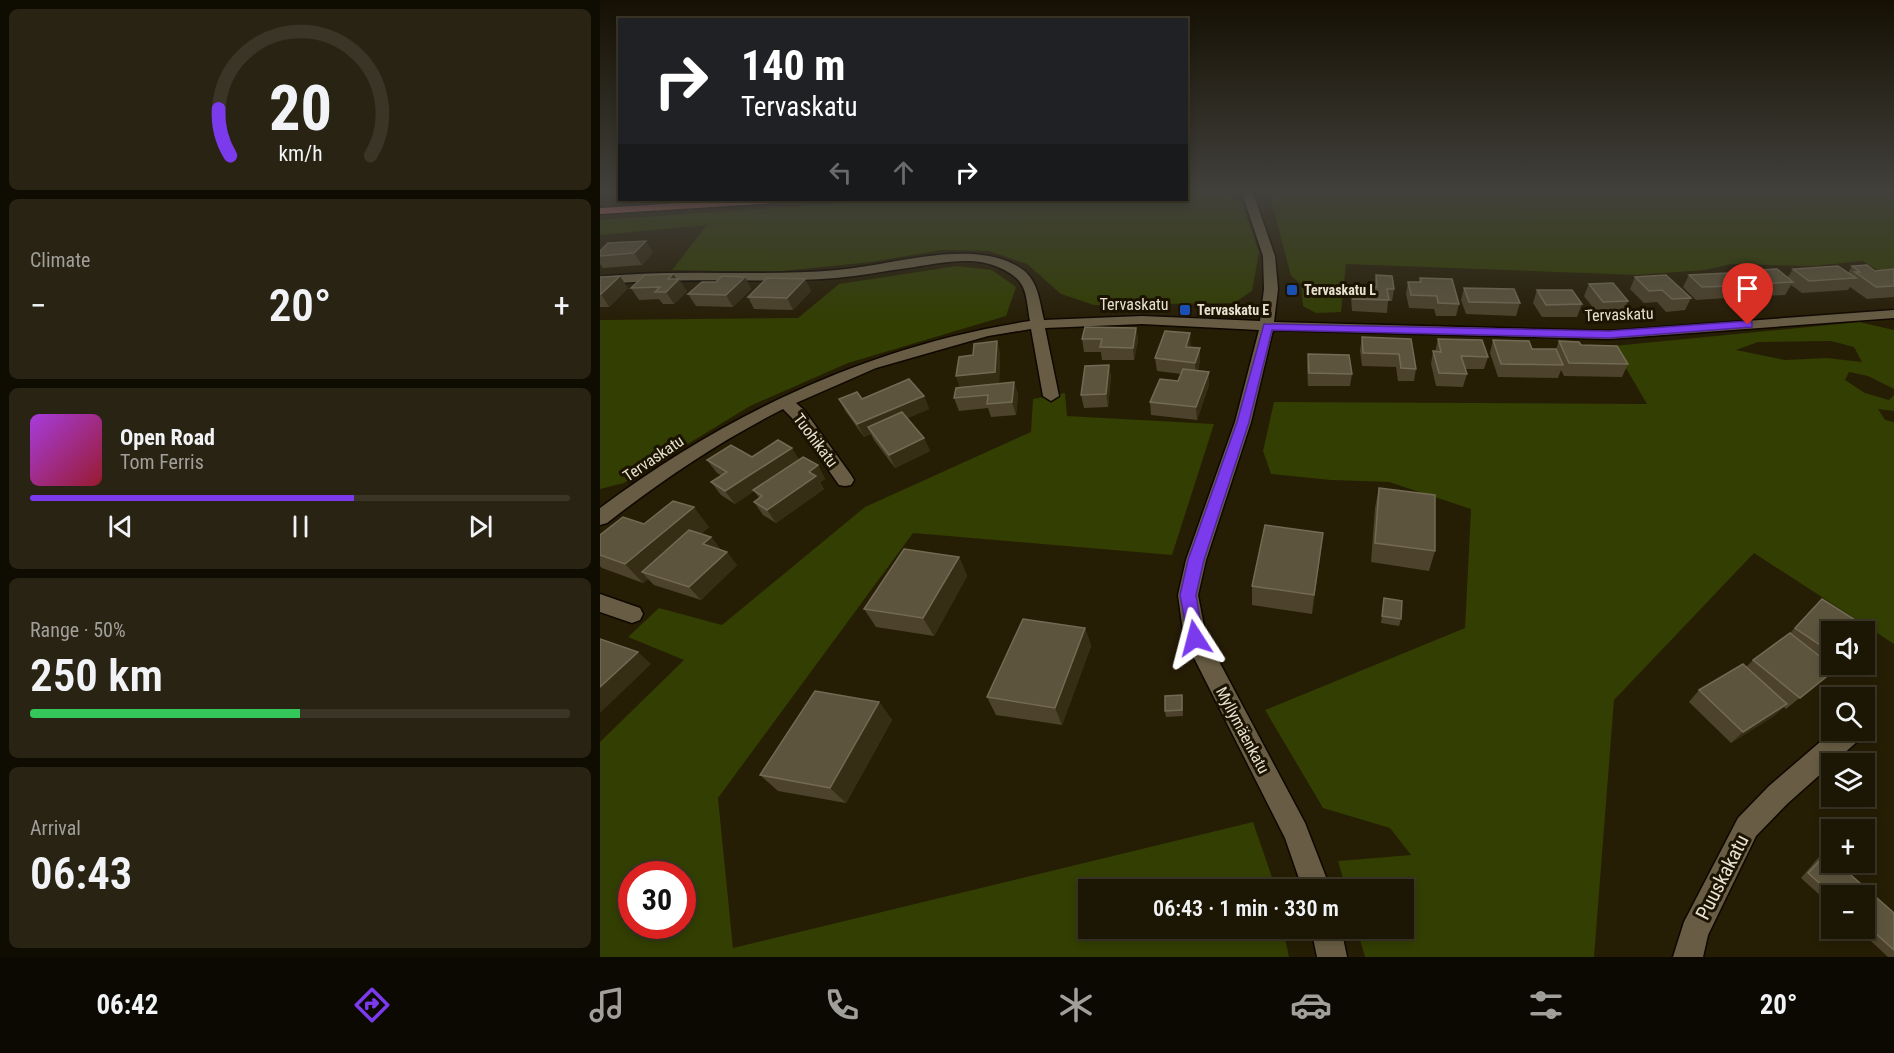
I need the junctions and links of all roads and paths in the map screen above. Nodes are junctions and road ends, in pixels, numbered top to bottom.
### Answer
1 (1262, 235) edge
2 (600, 281) edge
3 (1894, 314) edge
4 (1039, 324) junction
5 (1267, 326) junction
6 (1051, 396) dead end
7 (785, 402) junction
8 (845, 480) dead end
9 (629, 496) junction
10 (600, 499) edge
11 (600, 518) edge
12 (600, 603) edge
13 (632, 614) dead end
14 (1840, 741) edge
15 (1313, 879) edge
16 (1328, 939) edge
17 (1332, 957) edge
18 (1688, 957) edge

1 - 5 street, Myllymäenkatu
2 - 4 street
3 - 5 street, Tervaskatu
4 - 5 street, Tervaskatu
4 - 6 street
4 - 7 street, Tervaskatu
5 - 15 street, Myllymäenkatu
7 - 8 street, Tuohikatu
7 - 9 street, Tervaskatu
9 - 10 street
9 - 11 street, Tervaskatu
12 - 13 street
14 - 18 street, Puuskakatu
16 - 17 street

